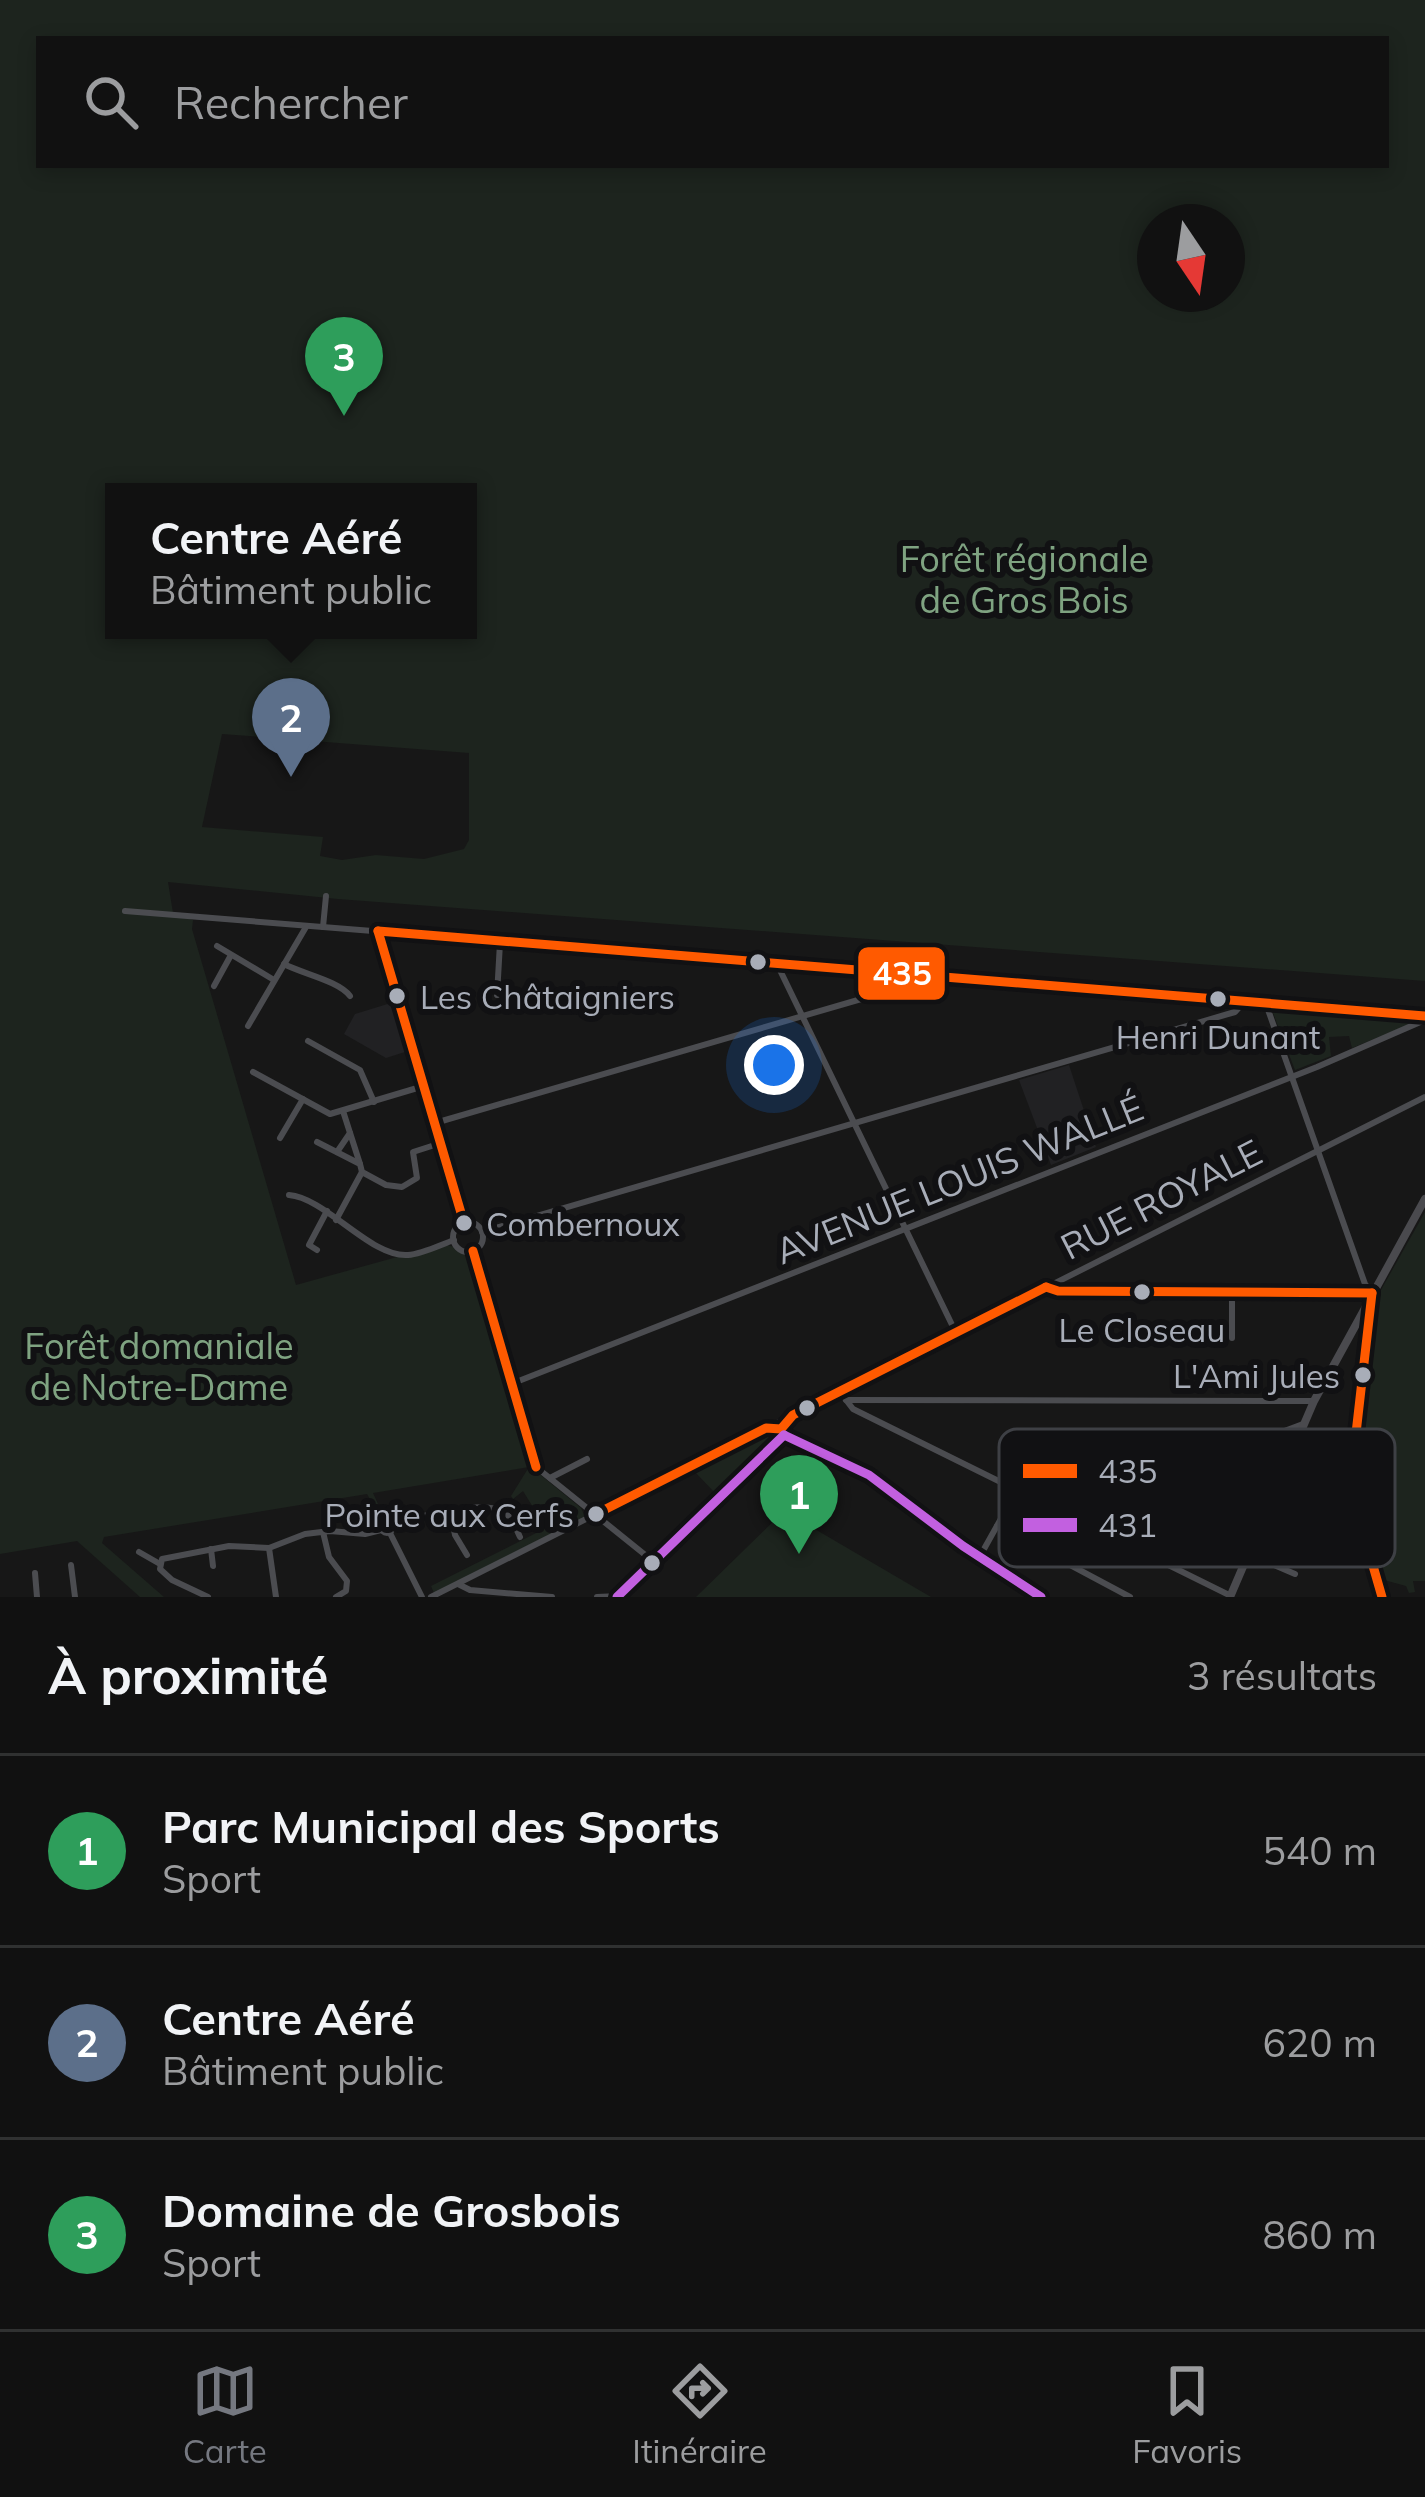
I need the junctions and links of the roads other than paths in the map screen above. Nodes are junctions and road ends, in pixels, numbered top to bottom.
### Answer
1 (326, 896) dead end
2 (125, 911) dead end
3 (306, 927) junction
4 (323, 927) junction
5 (378, 931) junction
6 (500, 943) junction
7 (217, 946) dead end
8 (231, 955) junction
9 (284, 964) junction
10 (778, 964) junction
11 (915, 975) junction
12 (274, 980) junction
13 (214, 986) dead end
14 (497, 995) dead end
15 (350, 996) dead end
16 (1244, 1002) junction
17 (1266, 1004) junction
18 (800, 1016) junction
19 (1425, 1018) edge
20 (248, 1026) dead end
21 (308, 1041) dead end
22 (254, 1072) dead end
23 (1290, 1077) junction
24 (424, 1086) junction
25 (1425, 1096) edge
26 (303, 1099) junction
27 (374, 1102) junction
28 (344, 1112) junction
29 (435, 1124) junction
30 (853, 1124) junction
31 (350, 1133) junction
32 (280, 1138) dead end
33 (317, 1142) dead end
34 (441, 1143) junction
35 (1317, 1151) junction
36 (337, 1152) junction
37 (361, 1168) junction
38 (289, 1195) dead end
39 (1425, 1199) edge
40 (327, 1211) junction
41 (336, 1220) junction
42 (464, 1223) junction
43 (905, 1229) junction
44 (482, 1232) junction
45 (454, 1240) junction
46 (316, 1250) dead end
47 (473, 1251) junction
48 (1046, 1287) junction
49 (1232, 1292) junction
50 (1372, 1293) junction
51 (1357, 1319) junction
52 (1361, 1331) junction
53 (956, 1333) junction
54 (1232, 1338) dead end
55 (1347, 1340) junction
56 (511, 1384) junction
57 (843, 1396) junction
58 (1314, 1401) junction
59 (1304, 1424) junction
60 (780, 1427) junction
61 (1291, 1429) edge
62 (1302, 1429) edge
63 (1356, 1429) edge
64 (587, 1459) dead end
65 (550, 1478) junction
66 (999, 1481) edge
67 (450, 1511) junction
68 (596, 1514) junction
69 (998, 1526) edge
70 (388, 1529) junction
71 (323, 1532) junction
72 (520, 1537) dead end
73 (268, 1548) junction
74 (211, 1549) junction
75 (139, 1552) dead end
76 (467, 1555) dead end
77 (979, 1558) junction
78 (653, 1562) junction
79 (160, 1564) junction
80 (71, 1565) dead end
81 (213, 1566) dead end
82 (1074, 1567) edge
83 (1172, 1567) edge
84 (1243, 1567) edge
85 (1278, 1567) edge
86 (1373, 1567) edge
87 (34, 1573) dead end
88 (1295, 1574) dead end
89 (458, 1584) junction
90 (348, 1587) junction
91 (618, 1596) edge
92 (1231, 1596) edge
93 (37, 1597) edge
94 (75, 1597) edge
95 (208, 1597) edge
96 (276, 1597) edge
97 (336, 1597) edge
98 (356, 1597) edge
99 (427, 1597) edge
100 (552, 1597) edge
101 (597, 1597) edge
102 (1041, 1597) edge
103 (1130, 1597) edge
104 (1382, 1597) edge

1 - 4 street
2 - 3 street
3 - 4 street
3 - 9 street
4 - 5 street
5 - 6 street
5 - 24 street
6 - 10 street
6 - 14 street
7 - 8 street
8 - 12 street
8 - 13 street
9 - 12 street
9 - 15 street
10 - 11 street
10 - 18 street
11 - 16 street
11 - 18 street
12 - 20 street
16 - 17 street
16 - 30 street
17 - 19 street
17 - 23 street
18 - 29 street
18 - 30 street
19 - 23 street, AVENUE LOUIS WALLÉ
21 - 27 street
22 - 26 street
23 - 35 street
23 - 43 street, AVENUE LOUIS WALLÉ
24 - 27 street
24 - 29 street
25 - 35 street, RUE ROYALE
26 - 28 street
26 - 32 street
27 - 28 street
28 - 31 street
29 - 34 street
30 - 43 street
30 - 44 street
31 - 36 street
31 - 37 street
33 - 36 street
34 - 37 street
34 - 42 street
35 - 48 street, RUE ROYALE
35 - 50 street
36 - 37 street
37 - 41 street
38 - 40 street
39 - 50 main road
40 - 41 street
40 - 46 street
41 - 45 street
42 - 44 street
42 - 45 street
43 - 53 street
43 - 56 street, AVENUE LOUIS WALLÉ
44 - 47 street
45 - 47 street
47 - 56 street
48 - 49 street
48 - 53 street, RUE ROYALE
49 - 50 street
49 - 54 street
50 - 51 main road
50 - 52 main road
51 - 52 main road
51 - 55 main road
52 - 55 main road
52 - 63 main road
53 - 57 street, RUE ROYALE
55 - 58 main road
56 - 65 street
57 - 58 street
57 - 60 street, RUE ROYALE
57 - 66 street
58 - 59 main road
59 - 61 street
59 - 62 main road
60 - 68 street, RUE ROYALE
60 - 77 street
60 - 78 street
64 - 65 street
65 - 68 street
67 - 70 street
67 - 72 street
67 - 76 street
68 - 78 street
68 - 89 street, RUE ROYALE
69 - 77 street
70 - 71 street
70 - 99 street
71 - 73 street
71 - 90 street
73 - 74 street
73 - 96 street
74 - 79 street
74 - 81 street
75 - 79 street
77 - 102 street
78 - 91 street
79 - 95 street
80 - 94 street
82 - 103 street
83 - 92 street
84 - 92 main road
85 - 88 street
86 - 104 main road
87 - 93 street
89 - 99 street, RUE ROYALE
89 - 100 street
90 - 97 street
90 - 98 street
91 - 101 street

